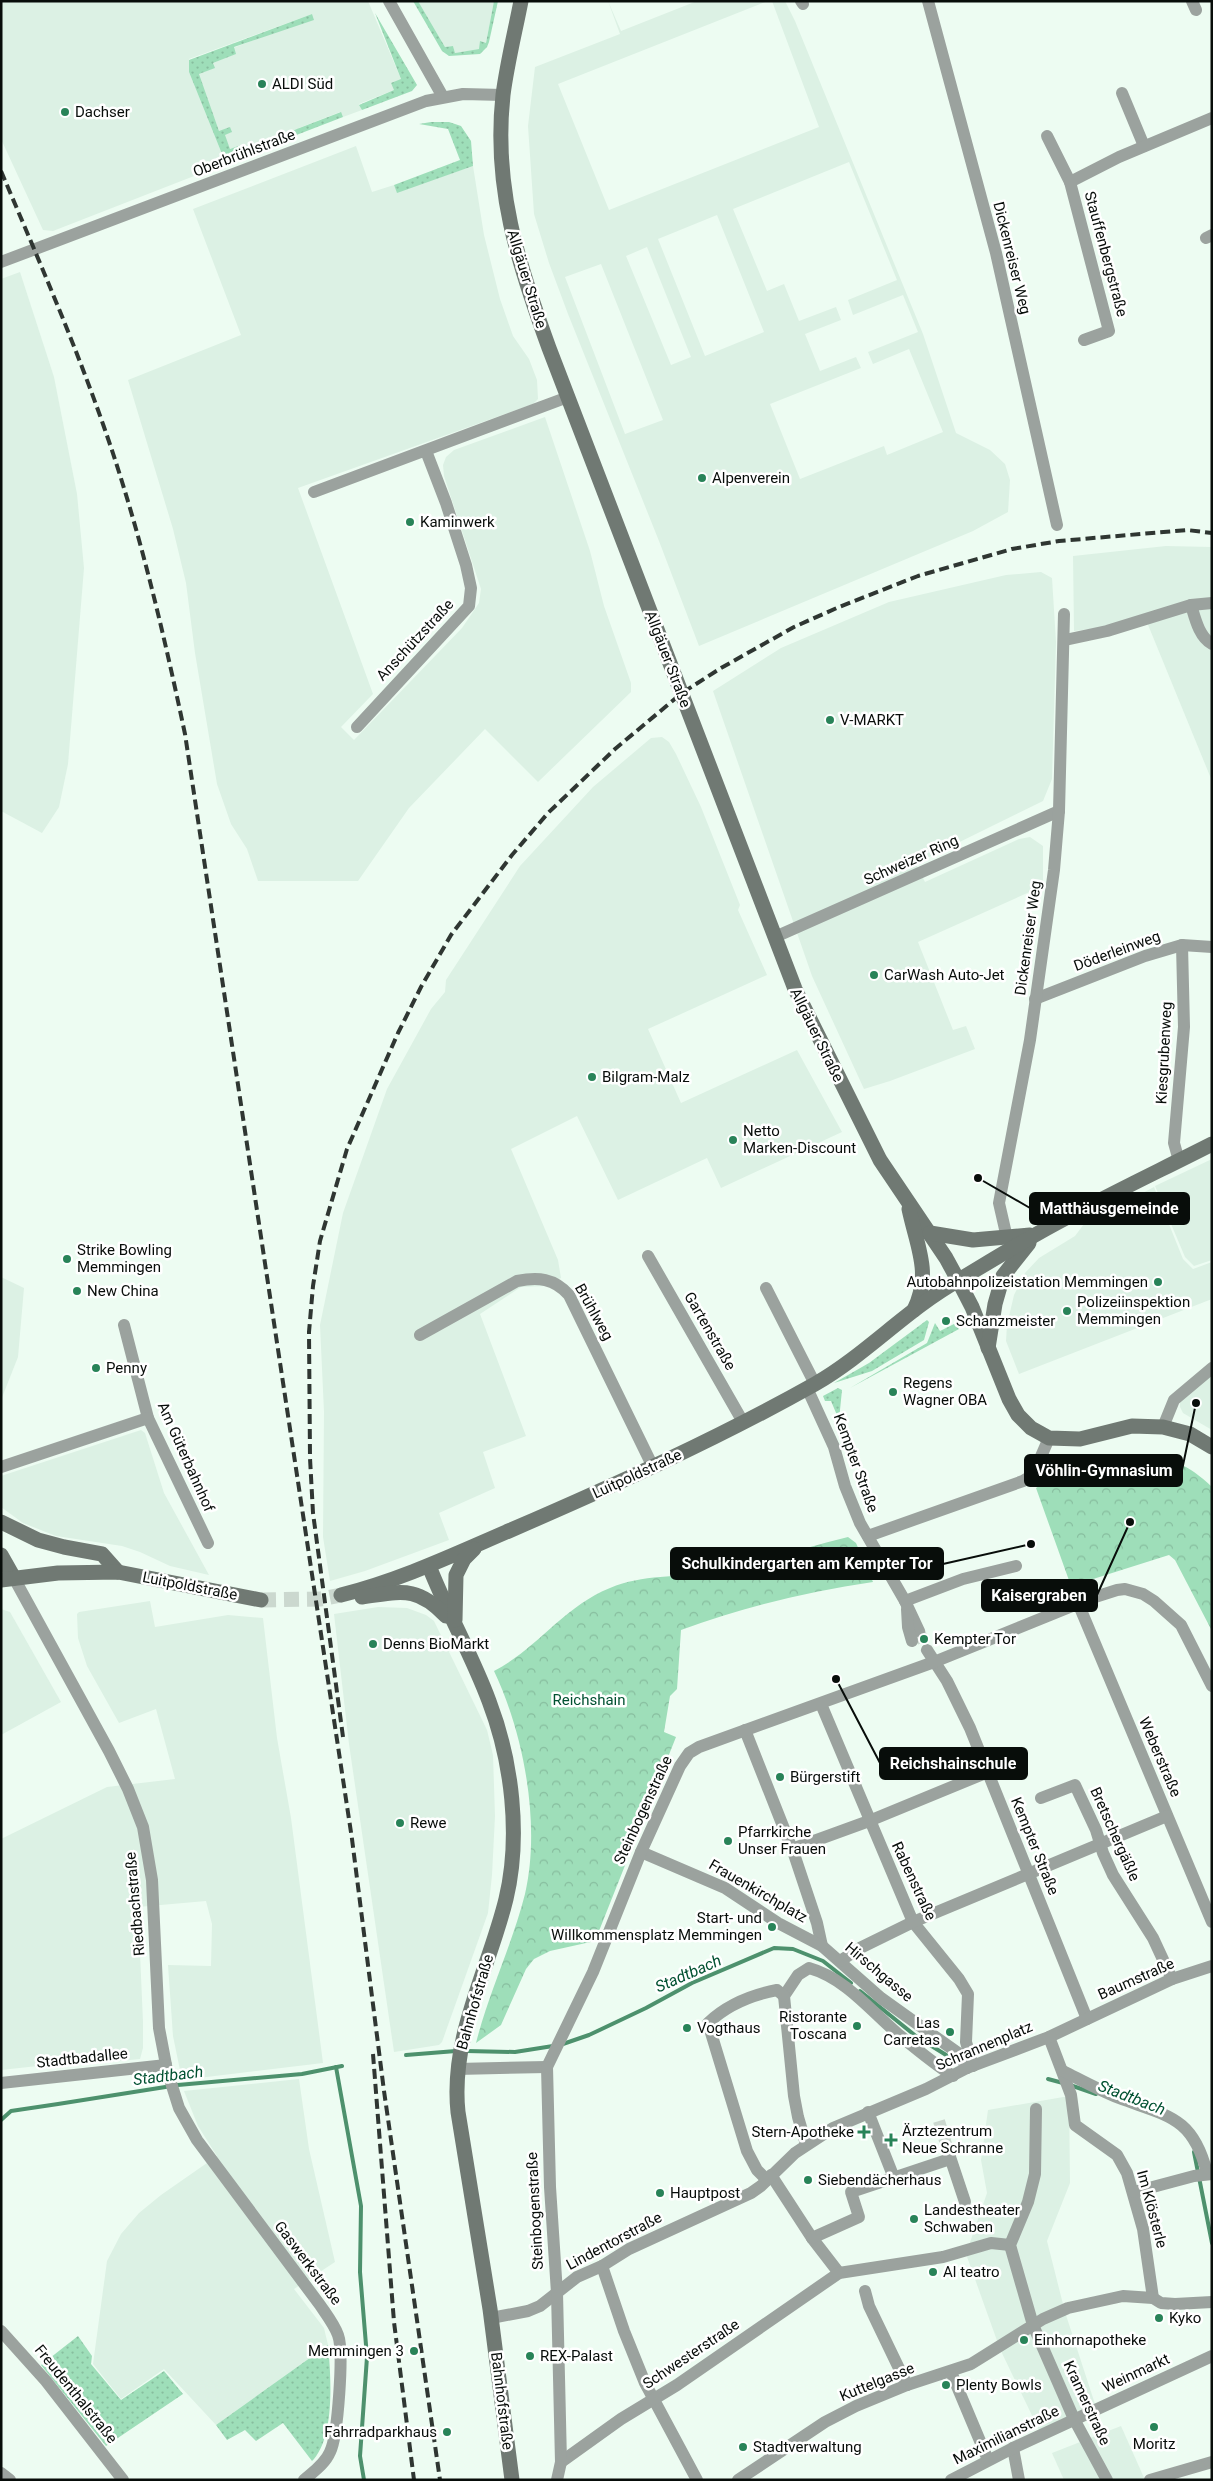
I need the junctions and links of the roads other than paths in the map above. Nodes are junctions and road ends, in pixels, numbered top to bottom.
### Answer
1 (389, 1) edge
2 (521, 1) edge
3 (928, 1) edge
4 (1122, 93) dead end
5 (503, 95) junction
6 (443, 97) junction
7 (1212, 118) edge
8 (1047, 136) dead end
9 (1144, 146) junction
10 (1070, 182) junction
11 (1, 262) edge
12 (1084, 340) dead end
13 (568, 398) junction
14 (426, 451) junction
15 (314, 492) dead end
16 (1057, 525) dead end
17 (1212, 603) edge
18 (1191, 605) junction
19 (1064, 614) dead end
20 (1065, 640) junction
21 (1212, 644) edge
22 (357, 727) dead end
23 (1059, 811) junction
24 (775, 937) junction
25 (1182, 945) junction
26 (1212, 947) edge
27 (1036, 999) junction
28 (1212, 1144) edge
29 (1179, 1161) junction
30 (908, 1204) junction
31 (930, 1233) junction
32 (1036, 1234) junction
33 (1007, 1238) junction
34 (648, 1256) dead end
35 (958, 1280) junction
36 (766, 1288) dead end
37 (914, 1312) junction
38 (124, 1325) dead end
39 (420, 1335) dead end
40 (988, 1348) junction
41 (1212, 1368) edge
42 (811, 1386) junction
43 (148, 1418) junction
44 (743, 1422) junction
45 (1163, 1427) junction
46 (1049, 1438) junction
47 (1212, 1446) edge
48 (1, 1467) edge
49 (653, 1467) junction
50 (1, 1522) edge
51 (868, 1536) junction
52 (208, 1542) dead end
53 (480, 1544) junction
54 (1, 1555) edge
55 (429, 1566) junction
56 (1016, 1566) dead end
57 (118, 1572) junction
58 (8, 1579) edge
59 (261, 1600) tunnel mouth
60 (906, 1602) junction
61 (1078, 1603) junction
62 (454, 1624) junction
63 (934, 1662) junction
64 (1212, 1686) edge
65 (820, 1704) junction
66 (745, 1730) junction
67 (988, 1772) junction
68 (1041, 1798) dead end
69 (1168, 1816) junction
70 (869, 1821) junction
71 (1101, 1845) junction
72 (792, 1849) junction
73 (641, 1852) junction
74 (1028, 1872) junction
75 (913, 1922) junction
76 (1212, 1922) edge
77 (822, 1957) junction
78 (840, 1961) junction
79 (1212, 1966) edge
80 (1172, 1979) junction
81 (784, 1996) junction
82 (1081, 2021) junction
83 (1049, 2037) junction
84 (458, 2064) junction
85 (166, 2065) junction
86 (547, 2066) junction
87 (970, 2067) junction
88 (953, 2076) junction
89 (169, 2079) joint
90 (1066, 2080) junction
91 (1, 2083) edge
92 (905, 2098) joint
93 (1036, 2109) dead end
94 (868, 2112) junction
95 (806, 2144) junction
96 (1204, 2174) edge
97 (769, 2178) junction
98 (894, 2178) junction
99 (1134, 2192) junction
100 (965, 2202) dead end
101 (812, 2238) junction
102 (1010, 2245) junction
103 (602, 2266) junction
104 (839, 2273) junction
105 (863, 2279) junction
106 (557, 2293) junction
107 (1153, 2298) junction
108 (1212, 2302) edge
109 (491, 2318) junction
110 (1033, 2325) junction
111 (1, 2331) edge
112 (1212, 2356) edge
113 (951, 2372) junction
114 (907, 2385) junction
115 (653, 2399) junction
116 (1074, 2419) junction
117 (1012, 2448) junction
118 (988, 2460) junction
119 (561, 2462) junction
120 (1212, 2462) edge
121 (1, 2473) edge
122 (10, 2480) edge
123 (123, 2480) edge
124 (304, 2480) edge
125 (512, 2480) edge
126 (557, 2480) edge
127 (698, 2480) edge
128 (738, 2480) edge
129 (951, 2480) edge
130 (1019, 2480) edge
131 (1107, 2480) edge
132 (1150, 2480) edge

1 - 6 street
2 - 5 main road, Allgäuer Straße
3 - 16 street, Dickenreiser Weg
4 - 9 street
5 - 6 street, Oberbrühlstraße
5 - 13 main road, Allgäuer Straße
6 - 11 street, Oberbrühlstraße
7 - 9 street, Stauffenbergstraße
8 - 10 street
9 - 10 street, Stauffenbergstraße
10 - 12 street, Stauffenbergstraße
13 - 14 street
13 - 24 main road, Allgäuer Straße
14 - 15 street
14 - 22 street, Anschützstraße
17 - 18 street
18 - 20 street
18 - 21 street
19 - 20 street, Dickenreiser Weg
20 - 23 street, Dickenreiser Weg
23 - 24 street, Schweizer Ring
23 - 27 street, Dickenreiser Weg
24 - 30 main road, Allgäuer Straße
25 - 26 street, Döderleinweg
25 - 27 street, Döderleinweg
25 - 29 street, Kiesgrubenweg
27 - 33 street, Dickenreiser Weg
28 - 29 main road, Luitpoldstraße
29 - 32 main road, Luitpoldstraße
30 - 31 main road, Allgäuer Straße
30 - 37 main road
31 - 33 main road
31 - 35 main road, Allgäuer Straße
32 - 33 main road
32 - 35 main road, Luitpoldstraße
32 - 40 main road
34 - 44 street, Gartenstraße
35 - 37 main road, Luitpoldstraße
35 - 40 main road, Allgäuer Straße
36 - 42 street, Kempter Straße
37 - 42 main road, Luitpoldstraße
38 - 43 street, Am Güterbahnhof
39 - 49 street, Brühlweg
40 - 46 main road, Allgäuer Straße
41 - 45 street
42 - 44 main road, Luitpoldstraße
42 - 51 street, Kempter Straße
43 - 48 street
43 - 52 street, Am Güterbahnhof
44 - 49 main road, Luitpoldstraße
45 - 46 main road
45 - 47 main road
46 - 51 street
49 - 53 main road, Luitpoldstraße
50 - 57 main road
51 - 60 street, Kempter Straße
53 - 55 main road, Luitpoldstraße
53 - 62 main road, Bahnhofstraße
54 - 58 main road
55 - 62 main road, Bahnhofstraße
55 - 62 main road, Luitpoldstraße
56 - 60 street
57 - 58 main road, Luitpoldstraße
57 - 59 main road, Luitpoldstraße
58 - 85 street, Riedbachstraße
60 - 63 street, Kempter Straße
61 - 63 street, Steinbogenstraße
61 - 64 street, Steinbogenstraße
61 - 69 street, Weberstraße
62 - 84 main road, Bahnhofstraße
63 - 65 street, Steinbogenstraße
63 - 67 street, Kempter Straße
65 - 66 street, Steinbogenstraße
65 - 70 street, Rabenstraße
66 - 72 street
66 - 73 street, Steinbogenstraße
67 - 70 street
67 - 74 street, Kempter Straße
68 - 71 street, Bretschergäßle
69 - 71 street
69 - 76 street, Weberstraße
70 - 72 street
70 - 75 street, Rabenstraße
71 - 74 street
71 - 80 street, Bretschergäßle
72 - 77 street
73 - 77 street, Frauenkirchplatz
73 - 86 street, Steinbogenstraße
74 - 75 street
74 - 82 street, Kempter Straße
75 - 78 street
75 - 87 street, Rabenstraße
77 - 78 street, Hirschgasse
77 - 81 street
77 - 88 street
78 - 87 street, Hirschgasse
79 - 80 street, Baumstraße
80 - 82 street, Baumstraße
81 - 95 street
81 - 97 street
82 - 83 street, Schrannenplatz
83 - 87 street, Schrannenplatz
83 - 90 street, Im Klösterle
84 - 86 street
84 - 109 main road, Bahnhofstraße
85 - 89 street, Riedbachstraße
85 - 91 street, Stadtbadallee
86 - 106 street, Steinbogenstraße
87 - 88 street, Schrannenplatz
88 - 92 street, Schrannenplatz
89 - 124 street, Gaswerkstraße
90 - 96 street
90 - 99 street, Im Klösterle
92 - 94 street, Lindentorstraße
93 - 102 street
94 - 95 street, Lindentorstraße
94 - 98 street
95 - 97 street, Lindentorstraße
96 - 99 street
97 - 101 street
97 - 103 street, Lindentorstraße
98 - 100 street
98 - 101 street
99 - 107 street, Im Klösterle
101 - 104 street
102 - 105 street
102 - 110 street, Kramerstraße
103 - 106 street, Lindentorstraße
103 - 115 street
104 - 105 street
104 - 115 street, Schwesterstraße
105 - 114 street
106 - 109 street, Lindentorstraße
106 - 119 street, Steinbogenstraße
107 - 108 street, Kuttelgasse
107 - 110 street, Kuttelgasse
109 - 125 main road, Bahnhofstraße
110 - 113 street, Kuttelgasse
110 - 116 street, Kramerstraße
111 - 123 street, Freudenthalstraße
112 - 116 street, Weinmarkt
113 - 114 street, Kuttelgasse
113 - 118 street
114 - 128 street, Kuttelgasse
115 - 119 street, Schwesterstraße
115 - 127 street
116 - 117 street, Maximilianstraße
116 - 131 street, Kramerstraße
117 - 118 street, Maximilianstraße
117 - 130 street
118 - 129 street, Maximilianstraße
119 - 126 street, Steinbogenstraße
120 - 132 street
121 - 122 street

